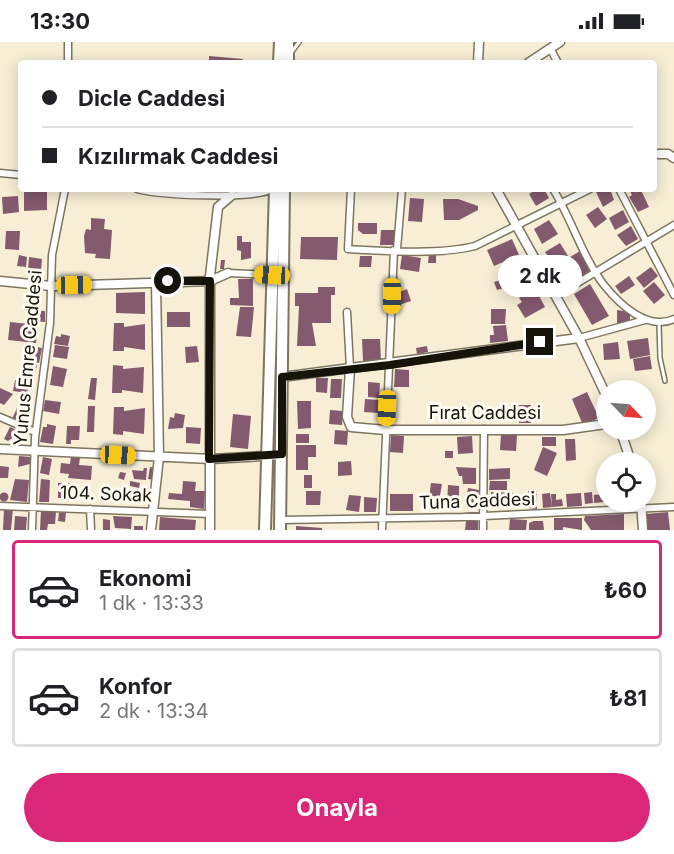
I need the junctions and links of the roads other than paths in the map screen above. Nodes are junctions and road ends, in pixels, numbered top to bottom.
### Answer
1 (68, 42) edge
2 (279, 42) edge
3 (288, 42) edge
4 (299, 42) edge
5 (478, 42) edge
6 (560, 42) edge
7 (550, 48) junction
8 (68, 60) edge
9 (285, 60) edge
10 (285, 60) edge
11 (286, 60) edge
12 (478, 60) edge
13 (532, 60) edge
14 (556, 60) edge
15 (657, 155) edge
16 (674, 158) edge
17 (0, 173) edge
18 (18, 175) edge
19 (64, 192) edge
20 (184, 192) edge
21 (268, 192) edge
22 (274, 192) edge
23 (284, 192) edge
24 (351, 192) edge
25 (402, 192) edge
26 (498, 192) edge
27 (556, 192) edge
28 (584, 192) edge
29 (622, 192) edge
30 (232, 195) junction
31 (562, 204) junction
32 (674, 225) edge
33 (519, 226) junction
34 (647, 243) junction
35 (395, 250) junction
36 (228, 273) joint
37 (597, 273) junction
38 (272, 275) junction
39 (0, 281) edge
40 (210, 281) junction
41 (156, 282) junction
42 (51, 285) junction
43 (674, 295) edge
44 (556, 296) junction
45 (347, 312) dead end
46 (674, 319) edge
47 (645, 320) junction
48 (659, 324) junction
49 (579, 338) junction
50 (390, 365) junction
51 (350, 368) junction
52 (282, 377) junction
53 (599, 380) edge
54 (665, 381) dead end
55 (0, 417) edge
56 (596, 425) edge
57 (484, 429) junction
58 (386, 430) junction
59 (36, 432) junction
60 (0, 449) edge
61 (34, 451) junction
62 (282, 454) junction
63 (266, 455) junction
64 (159, 457) junction
65 (209, 459) junction
66 (0, 506) edge
67 (33, 506) junction
68 (656, 506) edge
69 (674, 507) edge
70 (596, 508) edge
71 (90, 509) junction
72 (152, 512) junction
73 (642, 512) edge
74 (210, 514) junction
75 (482, 517) junction
76 (382, 519) junction
77 (280, 525) edge
78 (32, 530) edge
79 (91, 530) edge
80 (151, 530) edge
81 (210, 530) edge
82 (265, 530) edge
83 (382, 530) edge
84 (483, 530) edge
85 (643, 530) edge

1 - 8 street
2 - 9 highway
3 - 10 highway
4 - 11 lane
5 - 12 street
6 - 7 street
7 - 13 street
7 - 14 street
15 - 16 street
17 - 18 street
19 - 42 street, Yunus Emre Caddesi
20 - 30 street
21 - 30 street
22 - 38 highway
23 - 52 highway
24 - 35 street
25 - 35 street
26 - 33 street
27 - 31 street
28 - 31 street
29 - 34 street
30 - 40 street
31 - 33 street
31 - 37 street
32 - 34 street
33 - 35 street
33 - 44 street
34 - 37 street
34 - 43 street
35 - 50 street
36 - 38 street
36 - 40 street
37 - 44 street
37 - 47 street
38 - 63 highway
39 - 42 street
40 - 41 street
40 - 65 street
41 - 42 street
41 - 64 street
42 - 59 street, Yunus Emre Caddesi
44 - 49 street
45 - 51 street
46 - 48 street
47 - 48 street
47 - 49 street
48 - 54 lane
49 - 50 street
49 - 53 street
50 - 51 street
50 - 58 street
51 - 52 street
51 - 58 street, Fırat Caddesi
52 - 62 highway
55 - 59 street
56 - 57 street, Fırat Caddesi
57 - 58 street, Fırat Caddesi
57 - 75 street
58 - 76 street
59 - 61 street, Yunus Emre Caddesi
60 - 61 street
61 - 64 street
61 - 67 street, Yunus Emre Caddesi
62 - 63 street
62 - 77 highway
63 - 65 street
63 - 82 highway
64 - 65 street
64 - 72 street
65 - 74 street
66 - 67 street, 104. Sokak
67 - 71 street, 104. Sokak
67 - 78 street, Yunus Emre Caddesi
68 - 69 street, Tuna Caddesi
70 - 75 street, Tuna Caddesi
71 - 72 street, 104. Sokak
71 - 79 street
72 - 74 street, 104. Sokak
72 - 80 street
73 - 85 street
74 - 81 street
75 - 76 street, Tuna Caddesi
75 - 84 street
76 - 77 street, Tuna Caddesi
76 - 83 street

